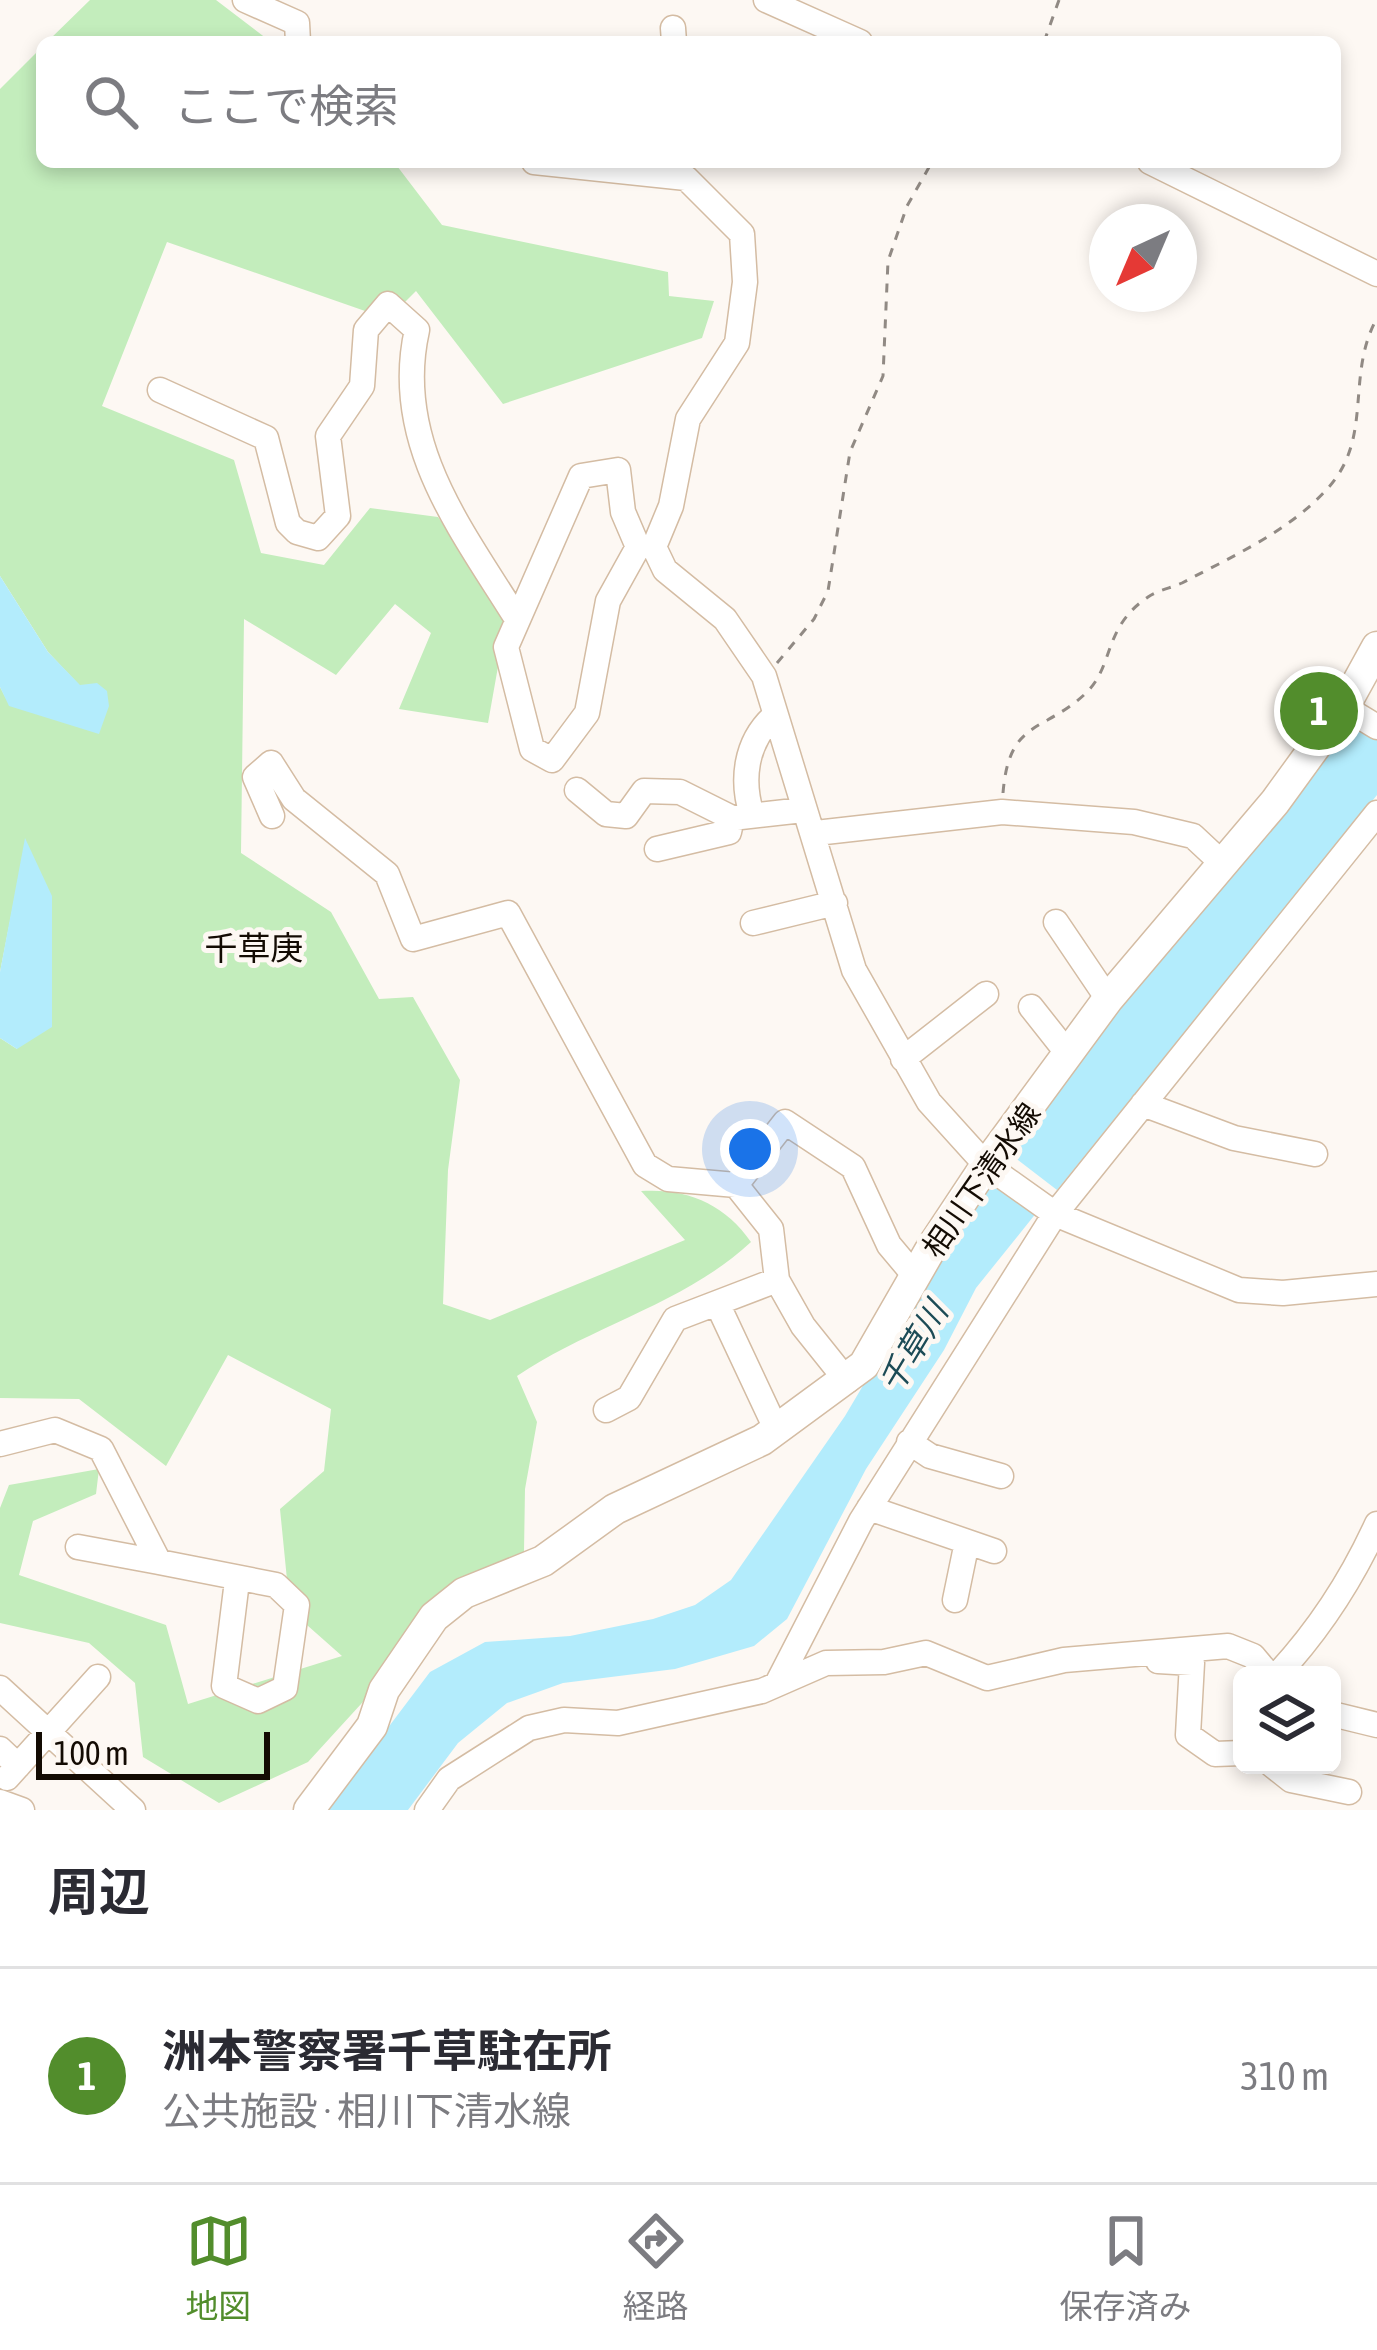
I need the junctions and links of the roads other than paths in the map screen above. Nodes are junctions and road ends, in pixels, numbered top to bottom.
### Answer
1 (245, 0) edge
2 (766, 0) edge
3 (298, 36) edge
4 (847, 36) edge
5 (646, 168) edge
6 (1162, 168) edge
7 (683, 170) edge
8 (1377, 274) edge
9 (160, 390) dead end
10 (646, 547) junction
11 (515, 616) junction
12 (1377, 647) edge
13 (1344, 707) junction
14 (773, 717) junction
15 (1377, 727) edge
16 (577, 790) dead end
17 (803, 810) junction
18 (1377, 813) edge
19 (272, 816) dead end
20 (742, 816) junction
21 (815, 833) junction
22 (658, 849) dead end
23 (1223, 863) junction
24 (835, 903) junction
25 (1056, 922) dead end
26 (753, 923) dead end
27 (986, 994) dead end
28 (1108, 999) junction
29 (1031, 1007) dead end
30 (1069, 1055) junction
31 (903, 1059) junction
32 (1143, 1104) junction
33 (1315, 1154) dead end
34 (990, 1169) junction
35 (736, 1185) junction
36 (1050, 1212) junction
37 (915, 1276) junction
38 (777, 1280) junction
39 (1377, 1284) edge
40 (717, 1303) junction
41 (847, 1381) junction
42 (606, 1410) dead end
43 (777, 1430) junction
44 (909, 1442) junction
45 (0, 1444) edge
46 (1001, 1476) dead end
47 (869, 1508) junction
48 (1377, 1524) edge
49 (967, 1542) junction
50 (78, 1547) dead end
51 (994, 1551) dead end
52 (159, 1562) junction
53 (237, 1581) junction
54 (955, 1600) dead end
55 (1132, 1652) junction
56 (1264, 1666) edge
57 (1281, 1666) edge
58 (98, 1677) dead end
59 (778, 1682) junction
60 (0, 1688) edge
61 (1341, 1716) edge
62 (1377, 1725) edge
63 (48, 1732) junction
64 (1233, 1753) edge
65 (6, 1774) edge
66 (1283, 1774) edge
67 (1349, 1792) dead end
68 (22, 1810) edge
69 (133, 1810) edge
70 (309, 1810) edge
71 (427, 1810) edge

1 - 3 street
2 - 4 street
5 - 7 street
6 - 8 street
7 - 10 street
9 - 11 street
10 - 11 street
10 - 11 street
10 - 14 street
12 - 13 main road, 相川下清水線
13 - 15 street
13 - 23 main road, 相川下清水線
14 - 17 street
14 - 20 street
16 - 20 street
17 - 20 street
17 - 21 street
18 - 32 street
19 - 35 street
20 - 22 street
21 - 23 street
21 - 24 street
23 - 28 main road, 相川下清水線
24 - 26 street
24 - 31 street
25 - 28 street
27 - 31 street
28 - 30 main road, 相川下清水線
29 - 30 street
30 - 34 main road, 相川下清水線
31 - 34 street
32 - 33 street
32 - 36 street
34 - 36 street
34 - 37 main road, 相川下清水線
35 - 37 street
35 - 38 street
36 - 39 street
36 - 44 street
37 - 41 main road, 相川下清水線
38 - 40 street
38 - 41 street
40 - 42 street
40 - 43 street
41 - 43 main road, 相川下清水線
43 - 70 main road, 相川下清水線
44 - 46 street
44 - 47 street
45 - 52 street
47 - 49 street
47 - 59 street
48 - 57 street
49 - 51 street
49 - 54 street
50 - 52 street
52 - 53 street
53 - 53 street
55 - 56 street
55 - 59 street
55 - 64 street
58 - 63 street
59 - 71 street
60 - 63 street
61 - 62 street
63 - 65 street
63 - 69 street
65 - 68 street
66 - 67 street

